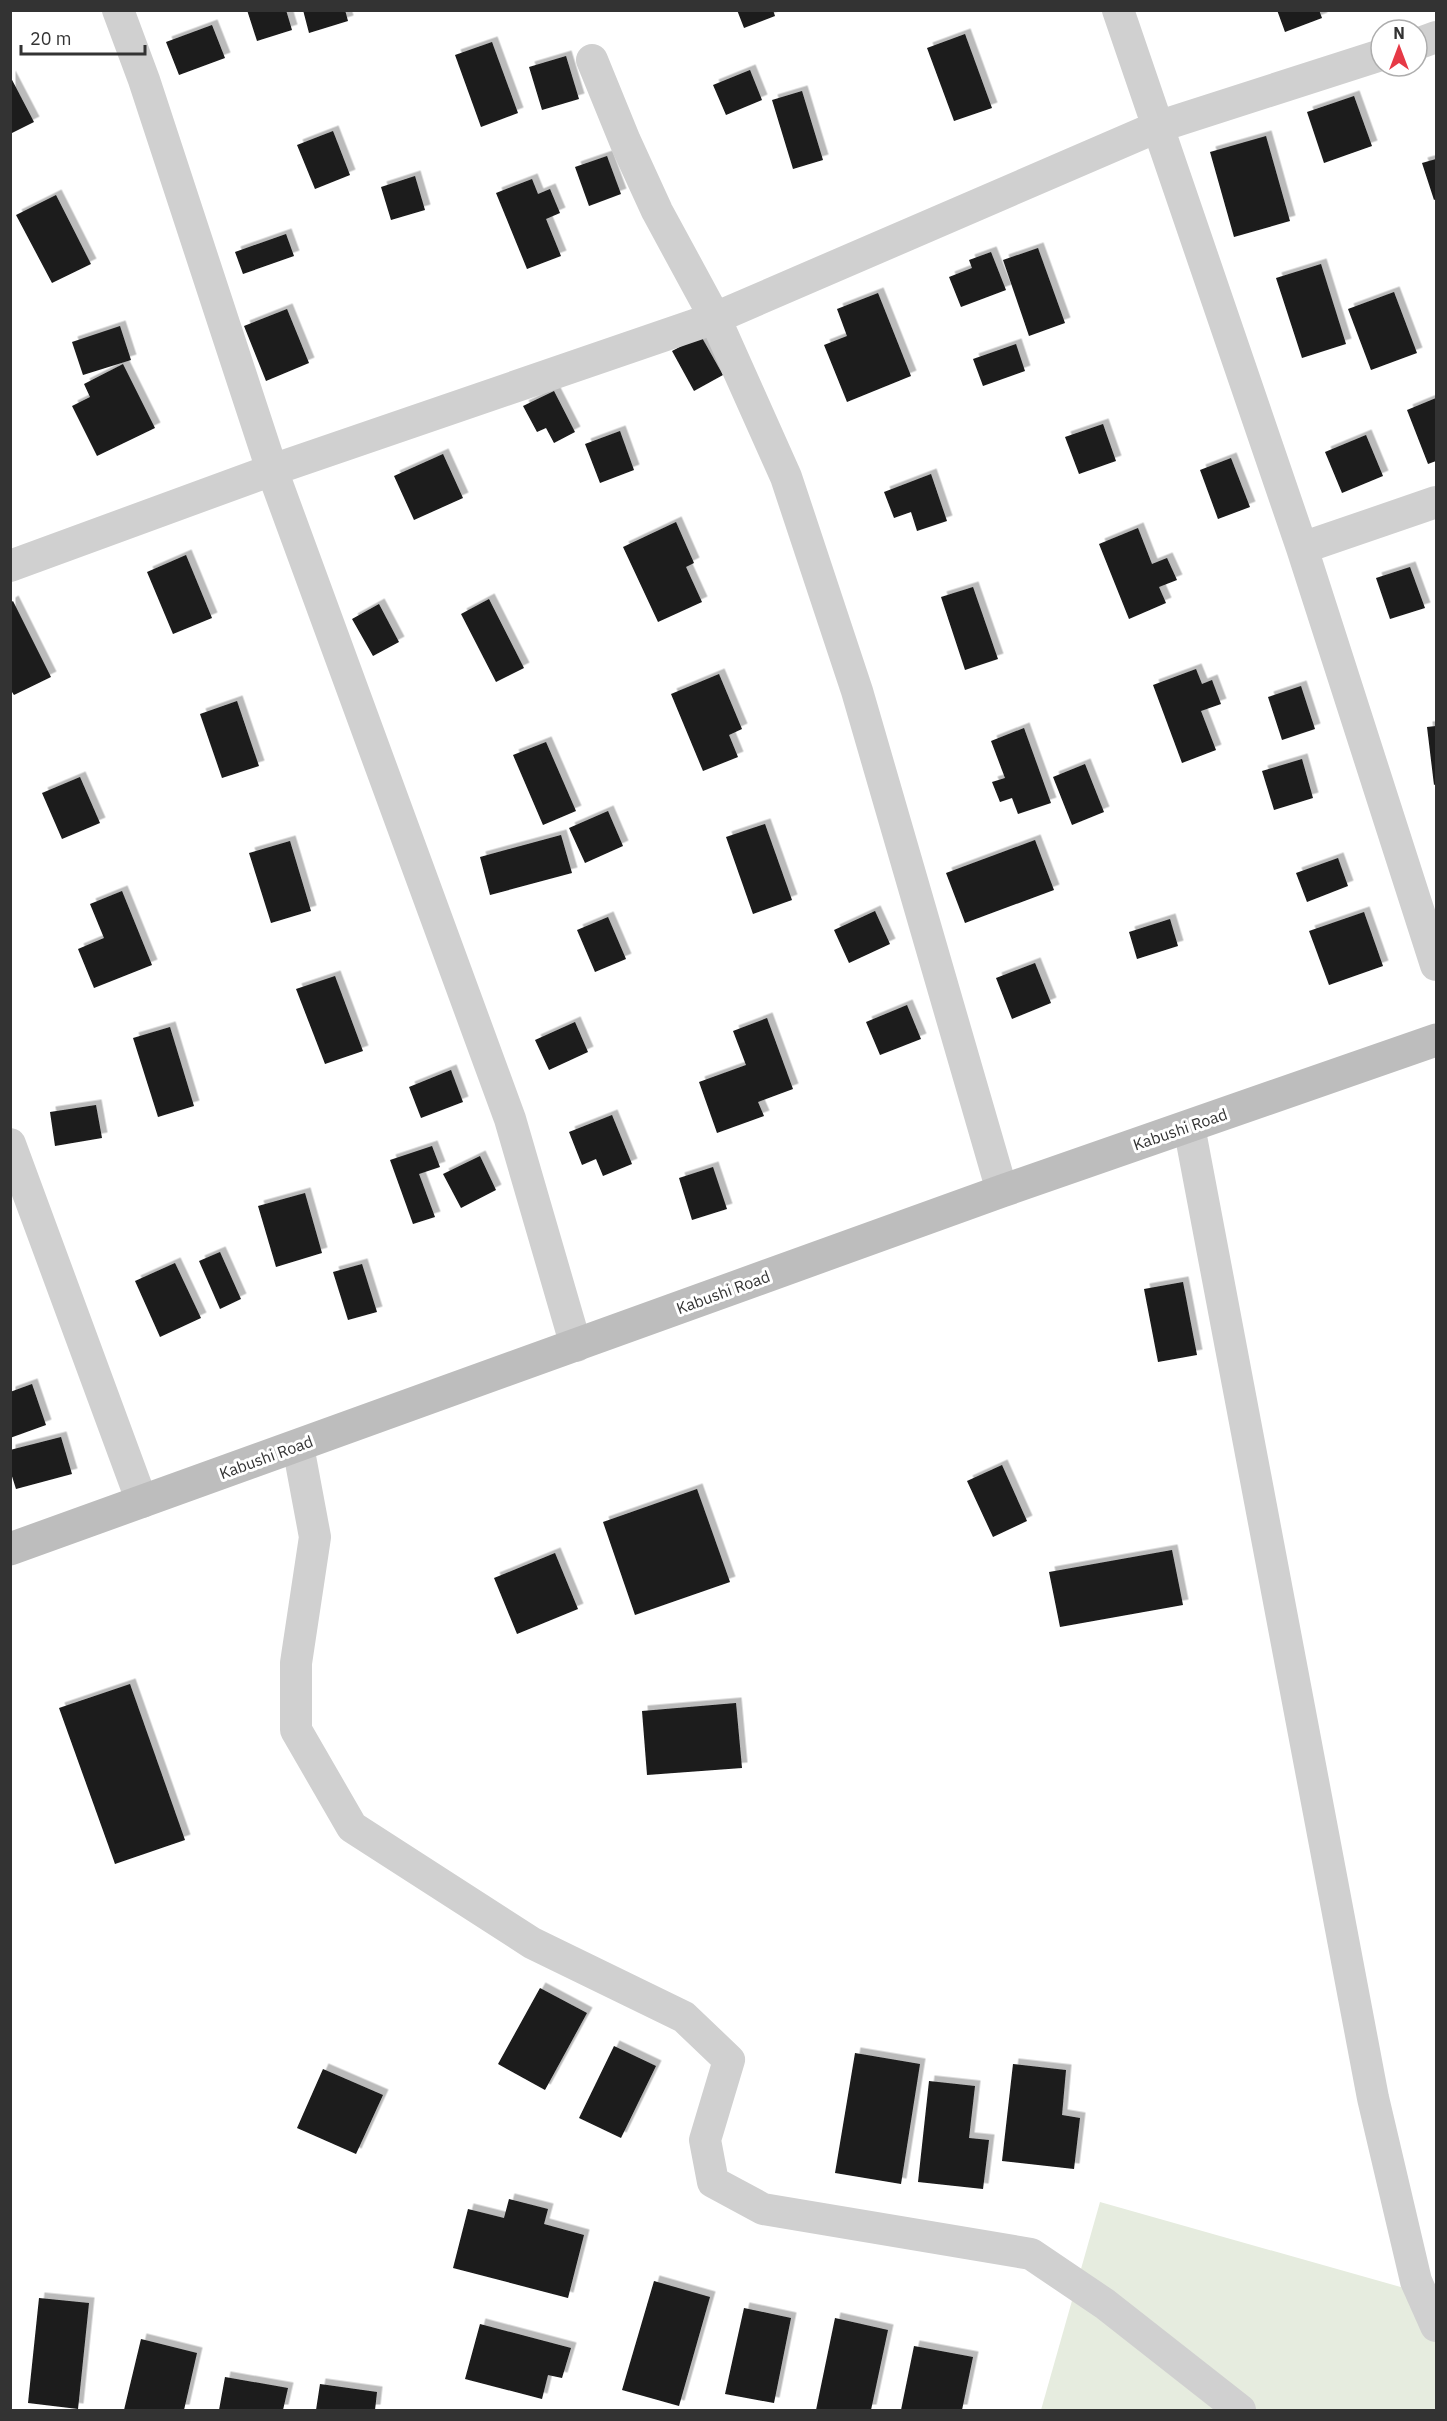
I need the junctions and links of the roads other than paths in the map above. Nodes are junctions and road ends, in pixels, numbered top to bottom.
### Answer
1 (118, 10) edge
2 (1118, 10) edge
3 (1369, 59) edge
4 (592, 60) dead end
5 (1157, 127) junction
6 (715, 318) junction
7 (272, 470) junction
8 (1437, 502) edge
9 (1302, 548) junction
10 (10, 566) edge
11 (1437, 965) edge
12 (1437, 1040) edge
13 (1189, 1126) junction
14 (10, 1144) edge
15 (1002, 1191) junction
16 (576, 1346) junction
17 (298, 1446) junction
18 (142, 1502) junction
19 (10, 1549) edge
20 (1437, 2326) edge
21 (1240, 2410) edge

1 - 7 street
2 - 5 street
3 - 5 street
4 - 6 street
5 - 6 street
5 - 9 street
6 - 7 street
6 - 15 street
7 - 10 street
7 - 16 street
8 - 9 street
9 - 11 street
12 - 13 main road, Kabushi Road
13 - 15 main road, Kabushi Road
13 - 20 street
14 - 18 street
15 - 16 main road, Kabushi Road
16 - 17 main road, Kabushi Road
17 - 18 main road, Kabushi Road
17 - 21 street
18 - 19 main road, Kabushi Road

